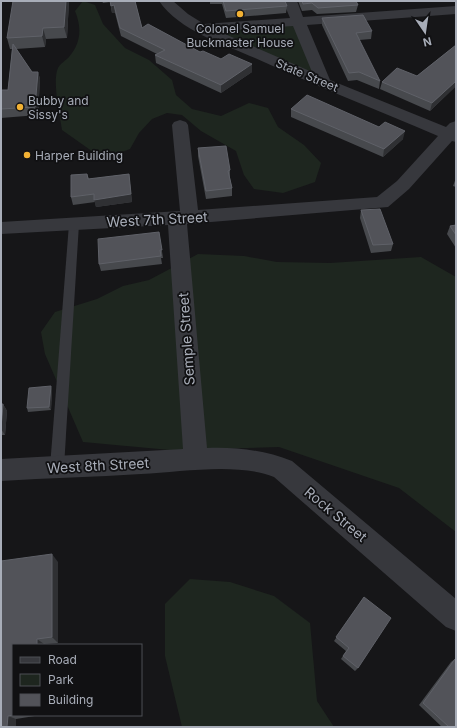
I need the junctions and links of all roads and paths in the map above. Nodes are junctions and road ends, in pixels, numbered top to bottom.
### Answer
1 (166, 1) edge
2 (290, 1) edge
3 (456, 10) edge
4 (298, 20) junction
5 (202, 28) junction
6 (324, 83) junction
7 (180, 124) dead end
8 (454, 132) edge
9 (184, 218) junction
10 (74, 224) junction
11 (1, 228) edge
12 (196, 460) junction
13 (57, 467) junction
14 (1, 470) edge
15 (456, 617) edge

1 - 5 street, State Street
2 - 4 street
3 - 4 street
4 - 5 street
4 - 6 street
5 - 6 street, State Street
6 - 8 street, State Street
7 - 9 street, Semple Street
8 - 9 street, West 7th Street
9 - 10 street, West 7th Street
9 - 12 street, Semple Street
10 - 11 street, West 7th Street
10 - 13 lane
12 - 13 street, West 8th Street
12 - 15 street, Rock Street
13 - 14 street, West 8th Street

